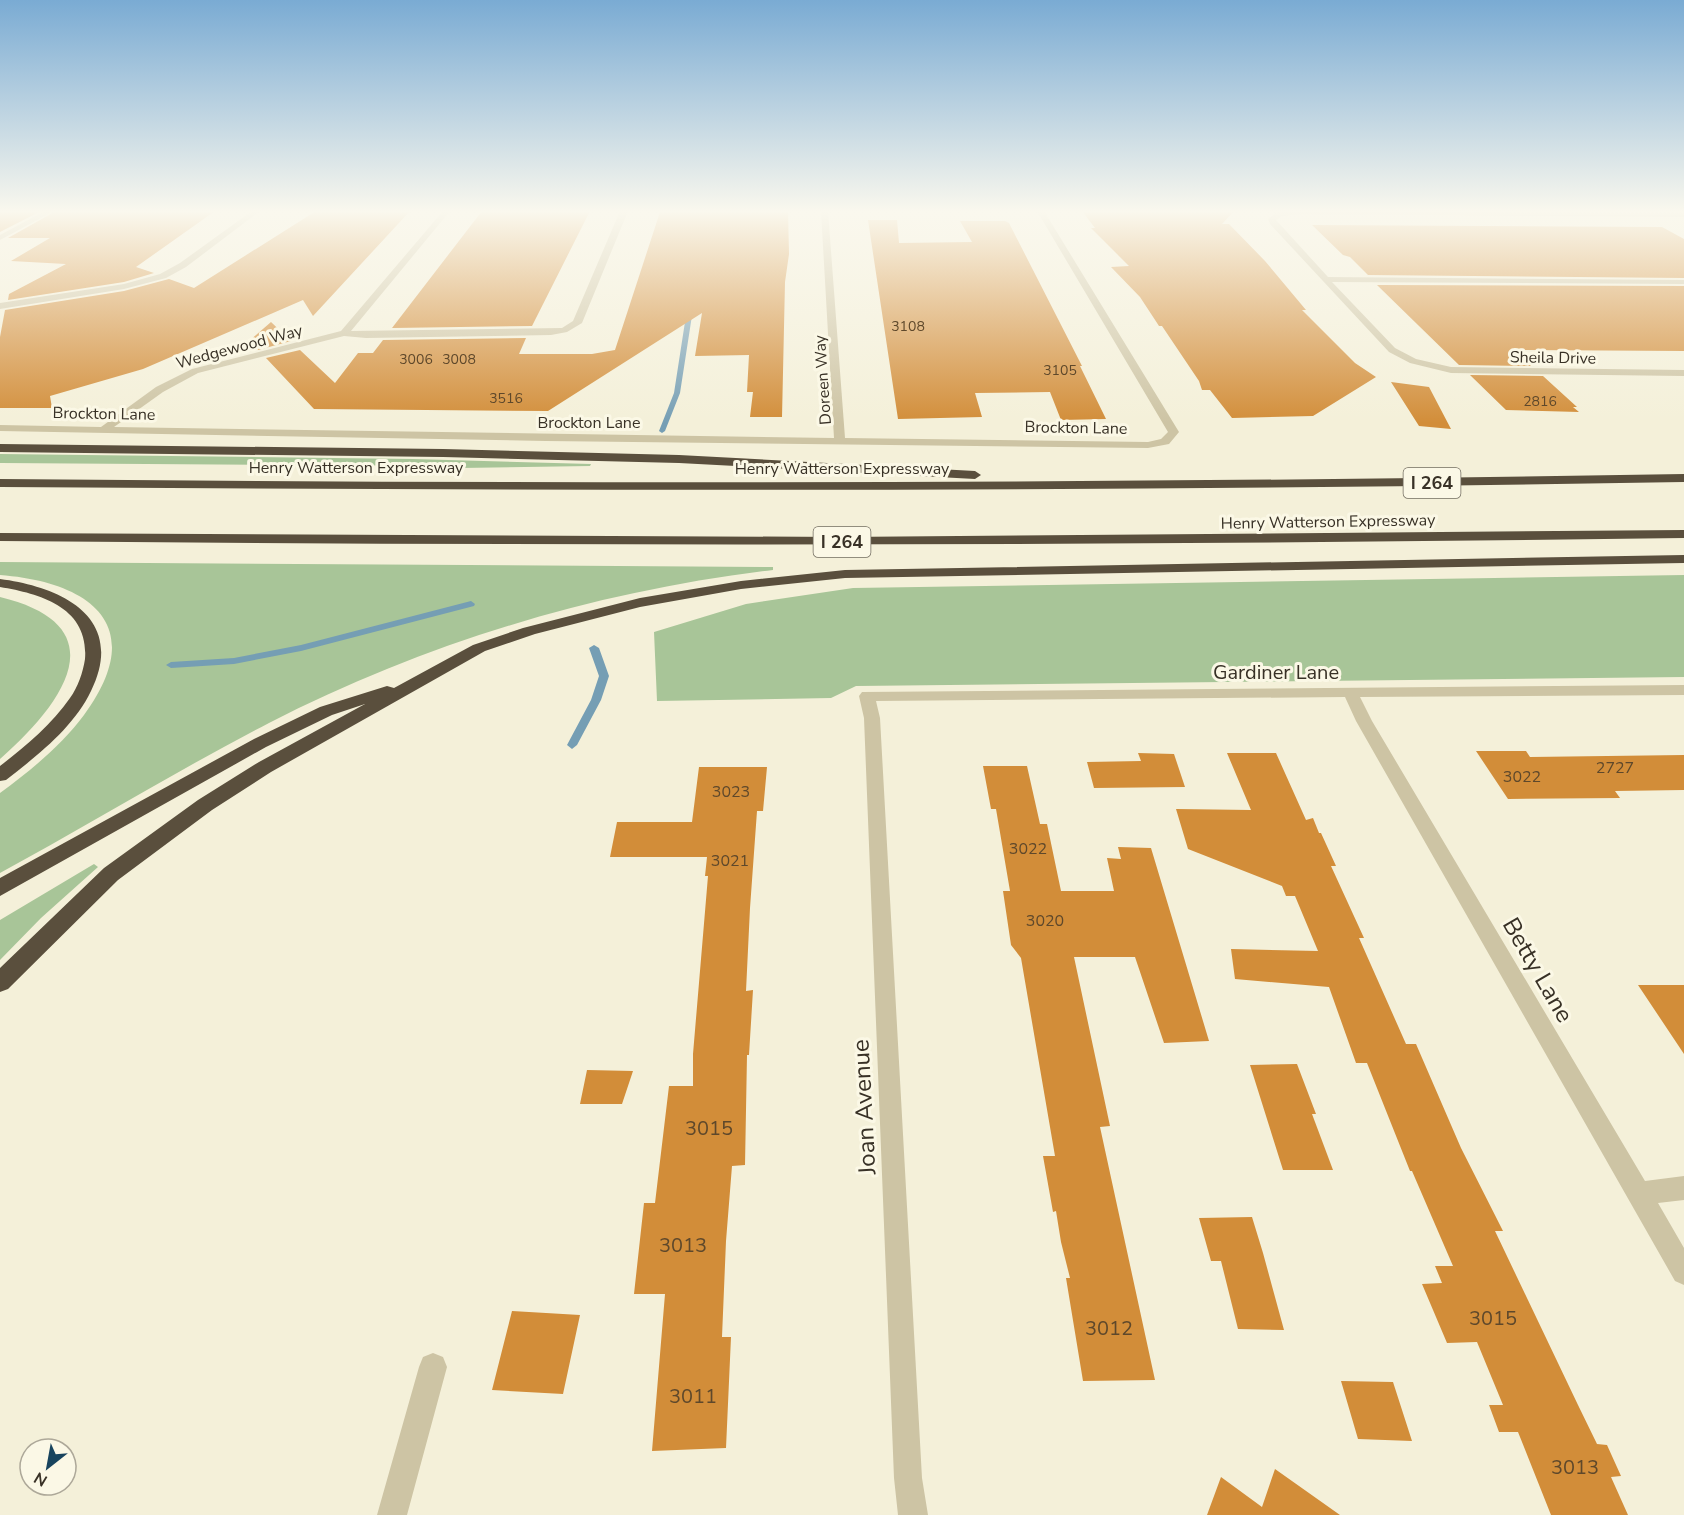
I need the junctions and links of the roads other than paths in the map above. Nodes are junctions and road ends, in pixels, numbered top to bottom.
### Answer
1 (141, 282) edge
2 (387, 282) edge
3 (594, 282) edge
4 (830, 282) edge
5 (1084, 282) edge
6 (1329, 282) edge
7 (1648, 282) edge
8 (1684, 282) edge
9 (0, 306) edge
10 (344, 333) junction
11 (1684, 373) edge
12 (0, 428) edge
13 (105, 429) junction
14 (840, 440) junction
15 (0, 448) edge
16 (1684, 478) edge
17 (0, 483) edge
18 (1180, 486) junction
19 (1684, 534) edge
20 (0, 537) edge
21 (1684, 559) edge
22 (0, 583) edge
23 (426, 679) junction
24 (1684, 690) edge
25 (1350, 692) junction
26 (867, 696) joint
27 (0, 775) edge
28 (0, 888) edge
29 (0, 982) edge
30 (1684, 1188) edge
31 (1639, 1194) junction
32 (1684, 1272) edge
33 (433, 1367) dead end
34 (392, 1515) edge
35 (913, 1515) edge

1 - 9 street
2 - 10 street
3 - 10 street, Wedgewood Way
4 - 14 street, Doreen Way
5 - 14 street, Brockton Lane
6 - 11 street, Sheila Drive
7 - 8 street
10 - 13 street, Wedgewood Way
12 - 13 street, Brockton Lane
13 - 14 street, Brockton Lane
15 - 18 highway
16 - 18 highway, Henry Watterson Expressway / I 264
17 - 18 highway, Henry Watterson Expressway / I 264
19 - 20 highway, Henry Watterson Expressway / I 264
21 - 23 highway
22 - 27 highway
23 - 28 highway
23 - 29 highway
24 - 25 street, Gardiner Lane
25 - 26 street, Gardiner Lane
25 - 31 street, Betty Lane
26 - 35 street, Joan Avenue
30 - 31 street
31 - 32 street, Betty Lane
33 - 34 street

